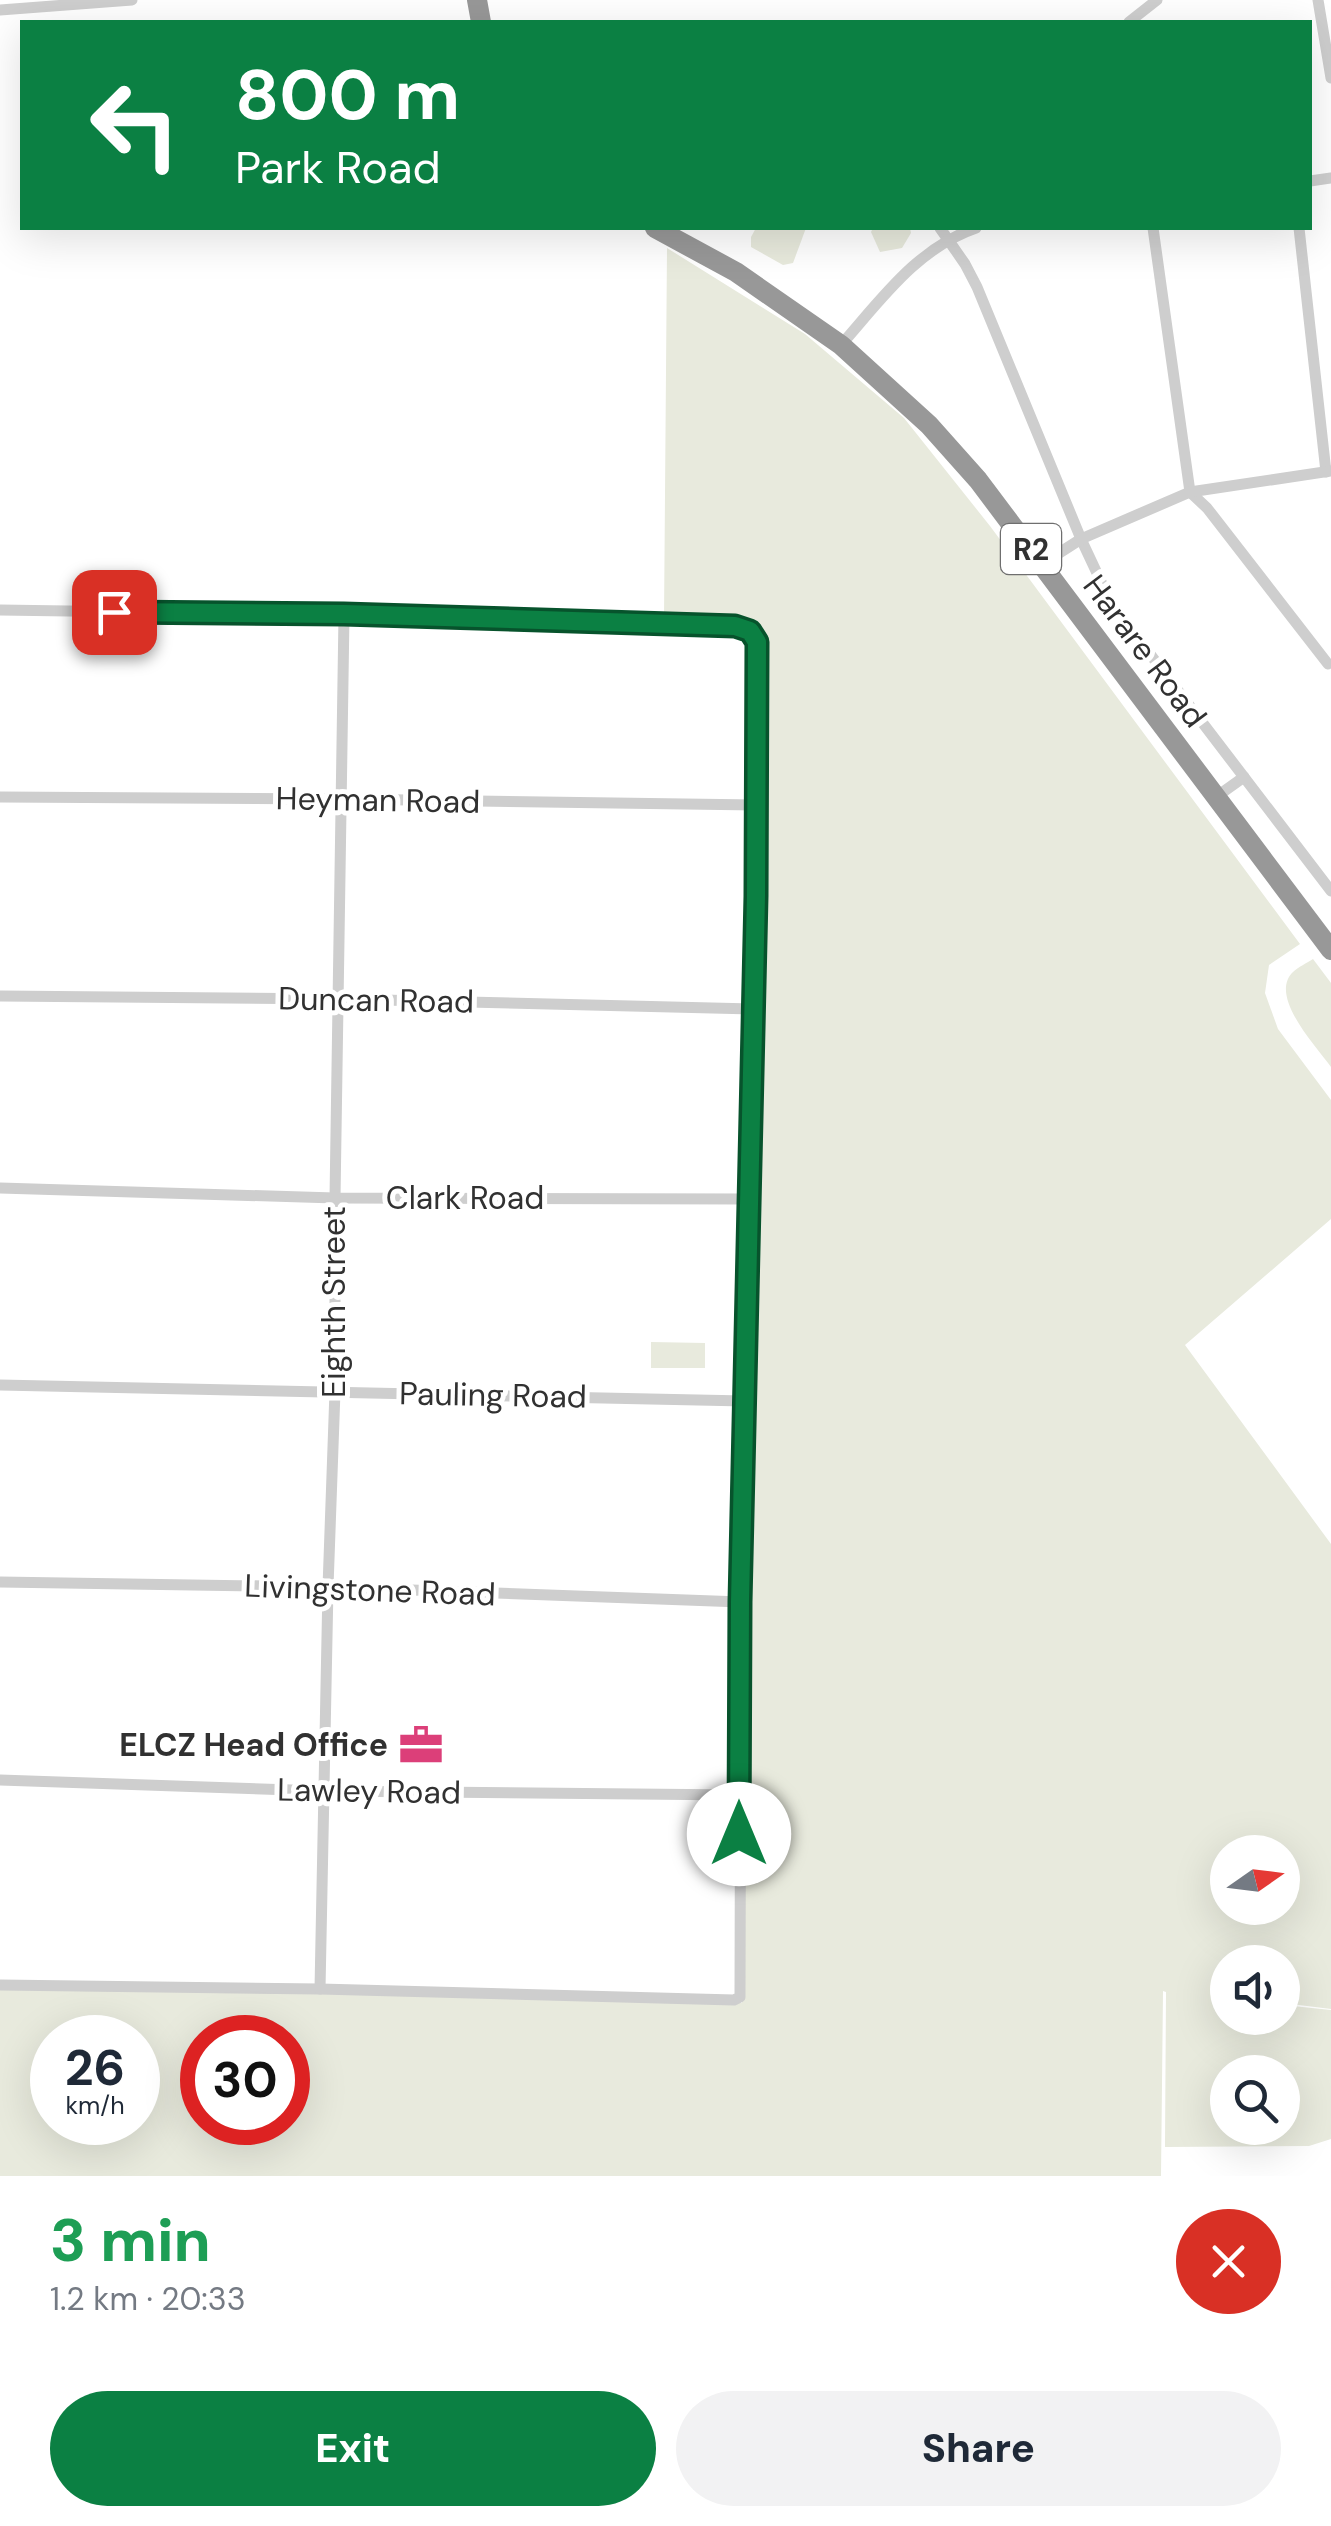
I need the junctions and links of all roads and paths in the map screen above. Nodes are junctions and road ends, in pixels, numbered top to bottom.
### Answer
1 (132, 0) edge
2 (1157, 0) edge
3 (1318, 0) edge
4 (0, 10) edge
5 (1132, 20) edge
6 (1331, 78) edge
7 (658, 230) edge
8 (941, 230) edge
9 (971, 230) edge
10 (1154, 230) edge
11 (1299, 230) edge
12 (948, 240) junction
13 (841, 346) junction
14 (1328, 471) edge
15 (1190, 492) junction
16 (1081, 539) junction
17 (1042, 564) junction
18 (0, 610) edge
19 (344, 614) junction
20 (1328, 664) dead end
21 (1244, 778) junction
22 (0, 797) edge
23 (1216, 797) junction
24 (342, 799) junction
25 (756, 805) junction
26 (1331, 891) edge
27 (1331, 950) edge
28 (0, 996) edge
29 (340, 999) junction
30 (752, 1009) junction
31 (0, 1188) edge
32 (335, 1198) junction
33 (750, 1198) junction
34 (0, 1385) edge
35 (334, 1391) junction
36 (746, 1401) junction
37 (0, 1582) edge
38 (328, 1587) junction
39 (740, 1602) junction
40 (0, 1780) edge
41 (324, 1791) junction
42 (739, 1795) junction
43 (0, 1985) edge
44 (320, 1989) junction

1 - 4 street
2 - 5 street
3 - 6 street
7 - 13 highway, Harare Road / R2
8 - 12 street
9 - 12 street
10 - 15 street
11 - 14 street
12 - 13 street
12 - 16 street
13 - 17 highway, Harare Road / R2
14 - 15 street
15 - 16 street
15 - 20 street
16 - 17 street
16 - 21 street
17 - 23 highway, Harare Road / R2
18 - 19 street
19 - 24 street, Eighth Street
19 - 25 street
21 - 23 street
21 - 26 street
22 - 24 street, Heyman Road
23 - 27 highway, Harare Road / R2
24 - 25 street, Heyman Road
24 - 29 street, Eighth Street
25 - 30 street
28 - 29 street, Duncan Road
29 - 30 street, Duncan Road
29 - 32 street, Eighth Street
30 - 33 street
31 - 32 street, Clark Road
32 - 33 street, Clark Road
32 - 35 street, Eighth Street
33 - 36 street
34 - 35 street, Pauling Road
35 - 36 street, Pauling Road
35 - 38 street, Eighth Street
36 - 39 street
37 - 38 street, Livingstone Road
38 - 39 street, Livingstone Road
38 - 41 street, Eighth Street
39 - 42 street
40 - 41 street, Lawley Road
41 - 42 street, Lawley Road
41 - 44 street, Eighth Street
42 - 44 street
43 - 44 street

